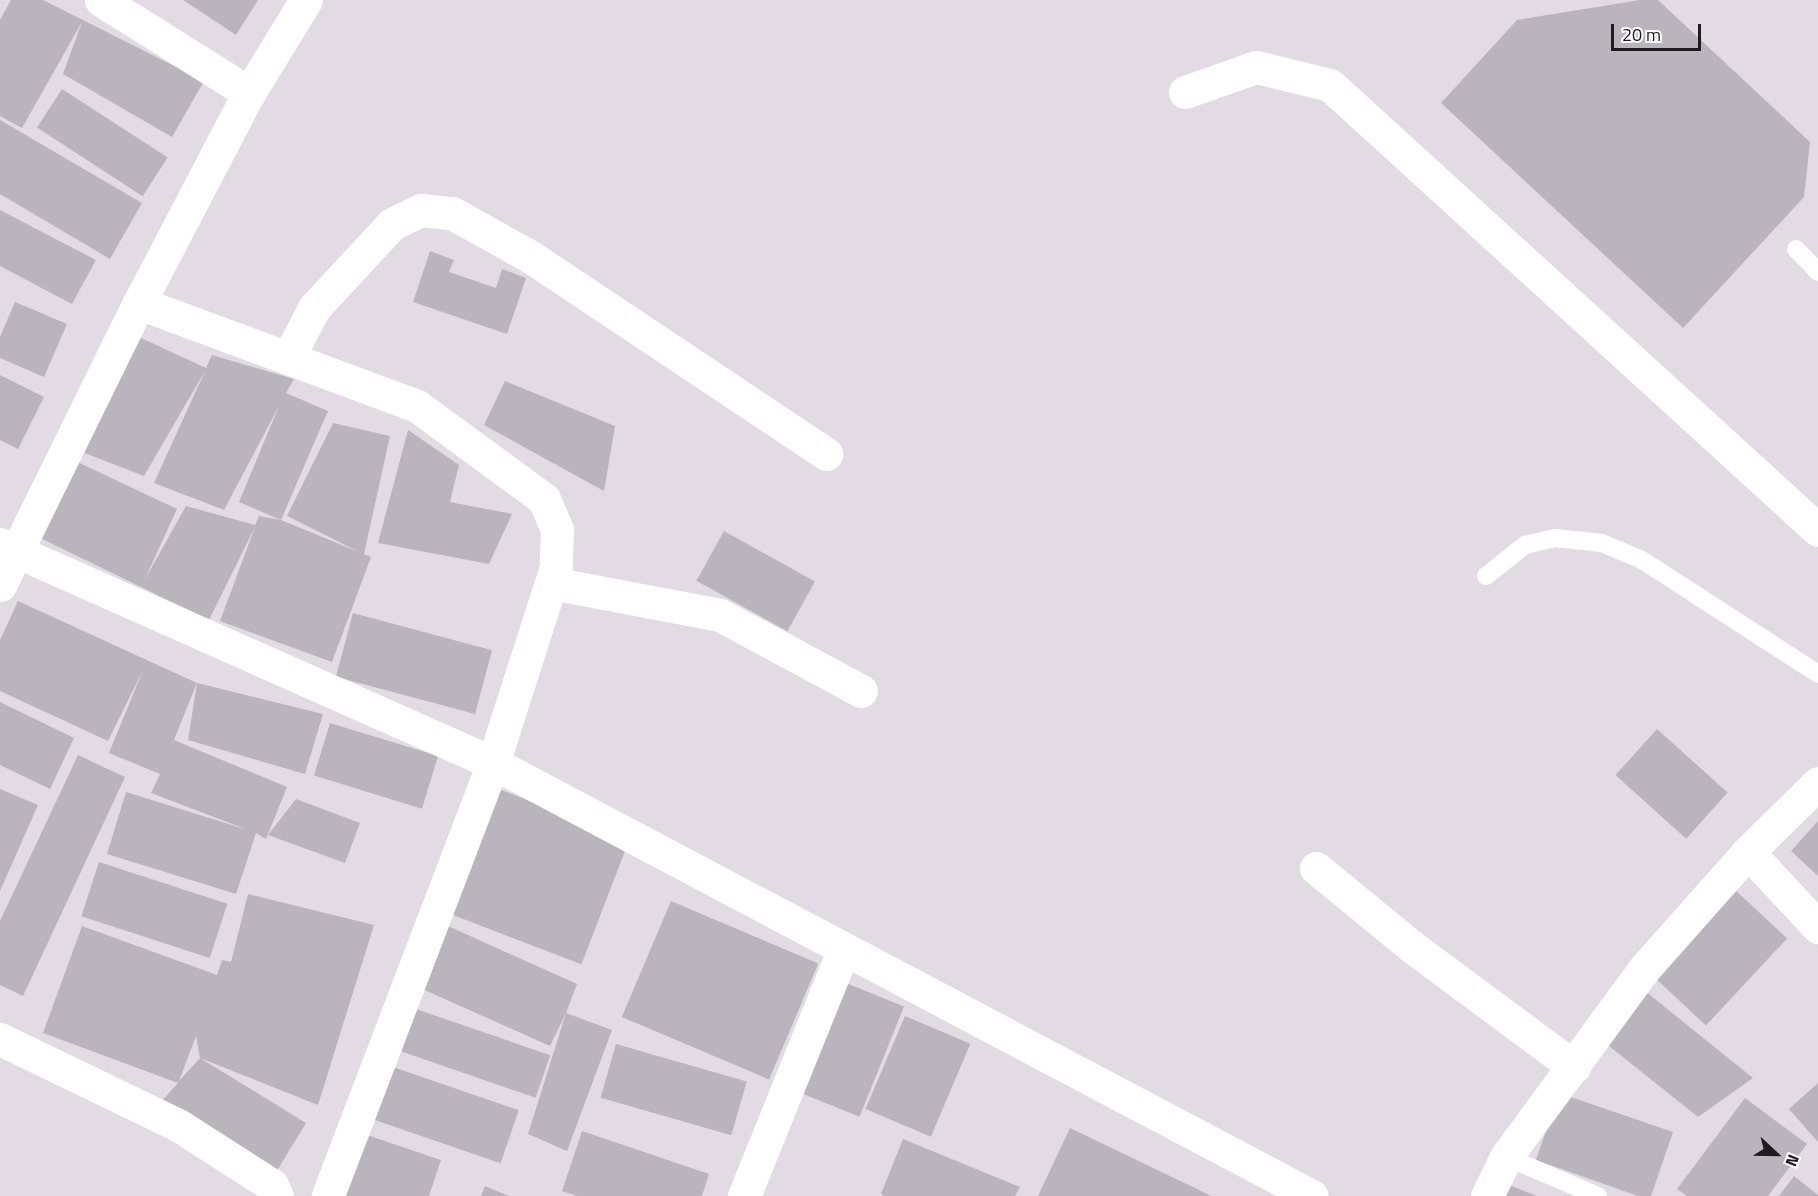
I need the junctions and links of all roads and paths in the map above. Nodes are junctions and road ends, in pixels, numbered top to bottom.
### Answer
1 (100, 0) edge
2 (306, 0) edge
3 (1185, 92) dead end
4 (249, 93) junction
5 (1796, 249) dead end
6 (1818, 272) edge
7 (139, 303) junction
8 (288, 358) junction
9 (826, 454) dead end
10 (1818, 530) edge
11 (8, 548) edge
12 (1486, 576) dead end
13 (551, 583) junction
14 (0, 585) edge
15 (1818, 674) edge
16 (861, 691) dead end
17 (493, 763) junction
18 (1818, 783) edge
19 (1748, 852) junction
20 (1316, 868) dead end
21 (1818, 927) edge
22 (844, 949) junction
23 (0, 1039) edge
24 (1574, 1067) junction
25 (1506, 1157) junction
26 (277, 1196) edge
27 (328, 1196) edge
28 (744, 1196) edge
29 (1312, 1196) edge
30 (1487, 1196) edge
31 (1598, 1196) edge

1 - 4 street
2 - 4 street
3 - 10 street
4 - 7 street
5 - 6 lane
7 - 8 street
7 - 11 street
8 - 9 street
8 - 13 street
11 - 14 street
11 - 17 street
12 - 15 lane
13 - 16 street
13 - 17 street
17 - 22 street
17 - 27 street
18 - 19 street
19 - 21 street
19 - 24 street
20 - 24 street
22 - 28 street
22 - 29 street
23 - 26 street
24 - 25 street
25 - 30 street
25 - 31 lane

